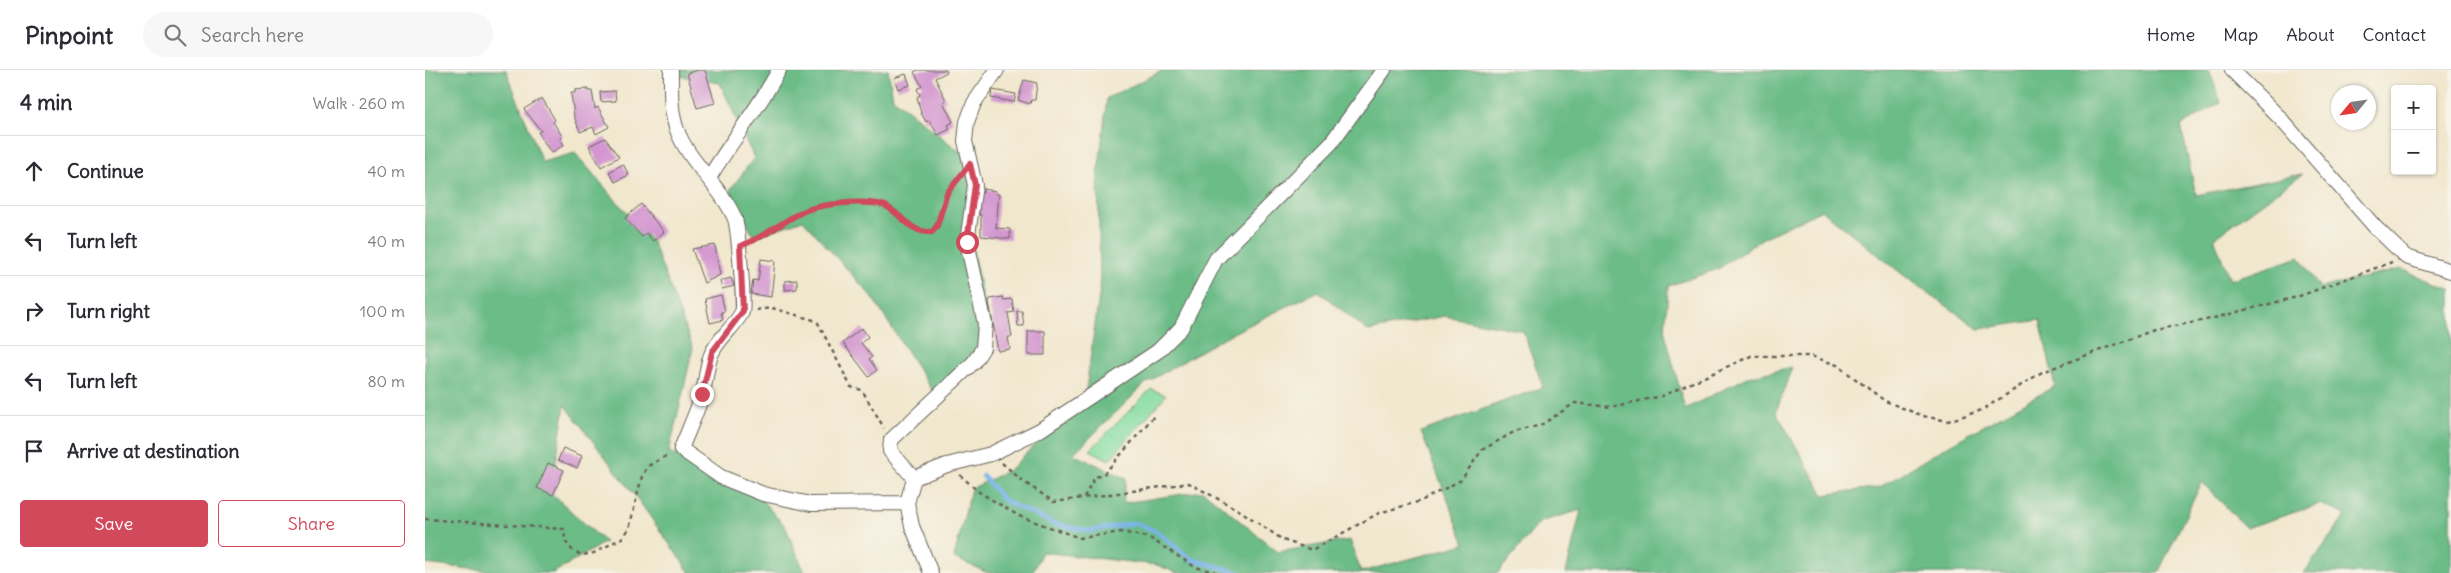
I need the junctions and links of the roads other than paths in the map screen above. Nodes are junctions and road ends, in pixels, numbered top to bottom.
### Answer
1 (671, 70) edge
2 (779, 70) edge
3 (997, 70) edge
4 (1384, 70) edge
5 (2232, 70) edge
6 (709, 178) junction
7 (2451, 271) edge
8 (913, 478) junction
9 (907, 503) junction
10 (931, 573) edge

1 - 6 street
2 - 6 street
3 - 8 street
4 - 8 street
5 - 7 street
6 - 9 street
8 - 9 street
9 - 10 street

